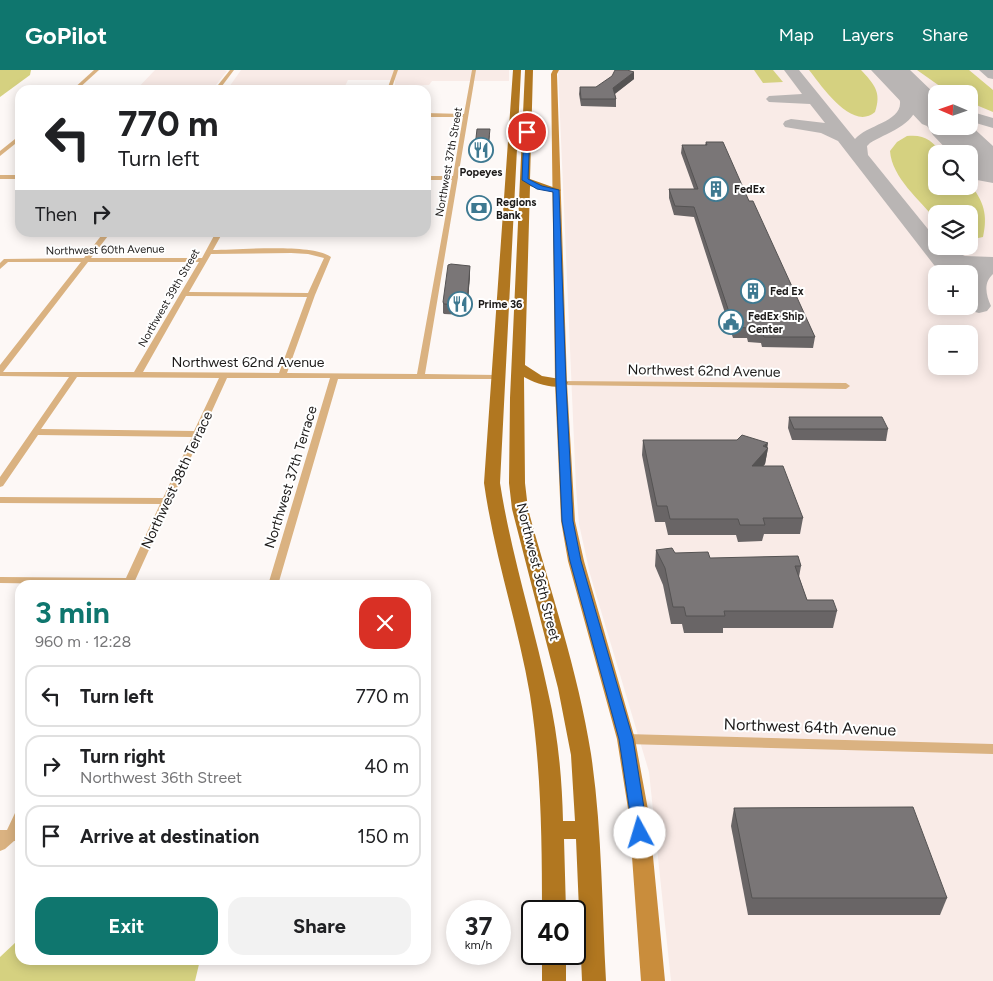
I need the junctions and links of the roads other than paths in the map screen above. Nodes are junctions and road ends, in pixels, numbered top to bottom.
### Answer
1 (97, 70) edge
2 (232, 70) edge
3 (238, 70) edge
4 (396, 70) edge
5 (474, 70) edge
6 (517, 70) edge
7 (529, 70) edge
8 (553, 71) edge
9 (80, 85) edge
10 (220, 85) edge
11 (227, 85) edge
12 (391, 85) edge
13 (527, 113) junction
14 (431, 115) edge
15 (467, 116) junction
16 (514, 116) junction
17 (527, 132) junction
18 (15, 141) edge
19 (512, 146) junction
20 (526, 152) junction
21 (0, 154) edge
22 (0, 177) edge
23 (15, 177) edge
24 (431, 178) edge
25 (456, 178) junction
26 (525, 182) junction
27 (509, 190) junction
28 (556, 190) junction
29 (524, 197) junction
30 (104, 237) edge
31 (217, 237) edge
32 (209, 252) junction
33 (86, 260) junction
34 (204, 260) junction
35 (504, 260) junction
36 (522, 260) junction
37 (0, 267) edge
38 (185, 294) junction
39 (311, 295) junction
40 (518, 366) junction
41 (0, 370) edge
42 (0, 374) edge
43 (74, 375) junction
44 (137, 375) junction
45 (224, 376) junction
46 (282, 376) junction
47 (335, 376) junction
48 (421, 376) junction
49 (496, 377) junction
50 (561, 383) junction
51 (846, 386) dead end
52 (517, 398) junction
53 (35, 432) junction
54 (198, 434) junction
55 (0, 484) edge
56 (0, 500) edge
57 (167, 501) junction
58 (520, 509) junction
59 (496, 511) junction
60 (0, 580) edge
61 (15, 580) edge
62 (130, 580) edge
63 (274, 580) edge
64 (626, 739) junction
65 (993, 749) edge
66 (552, 830) junction
67 (588, 830) junction
68 (10, 836) edge
69 (0, 845) edge
70 (554, 900) edge
71 (554, 965) edge
72 (554, 981) edge
73 (594, 981) edge
74 (653, 981) edge

1 - 9 street
2 - 10 street
3 - 11 street
4 - 12 street
5 - 15 street, Northwest 37th Street
6 - 16 main road, Northwest 36th Street
7 - 13 main road, Northwest 36th Street
8 - 28 street
13 - 16 main road
13 - 17 main road, Northwest 36th Street
14 - 15 street
15 - 25 street, Northwest 37th Street
16 - 17 main road
16 - 19 main road, Northwest 36th Street
17 - 20 main road, Northwest 36th Street
18 - 21 street
19 - 20 main road
19 - 27 main road, Northwest 36th Street
20 - 26 main road, Northwest 36th Street
22 - 23 street
24 - 25 street
25 - 48 street, Northwest 37th Street
26 - 27 main road
26 - 28 main road
26 - 29 main road, Northwest 36th Street
27 - 29 main road
27 - 35 main road, Northwest 36th Street
28 - 50 street
29 - 36 main road, Northwest 36th Street
30 - 33 street
31 - 32 street, Northwest 39th Street
32 - 34 street, Northwest 39th Street
32 - 39 street
33 - 34 street, Northwest 60th Avenue
33 - 37 street, Northwest 60th Avenue
33 - 41 street
34 - 38 street, Northwest 39th Street
35 - 36 main road
35 - 49 main road, Northwest 36th Street
36 - 40 main road, Northwest 36th Street
38 - 39 street
38 - 44 street, Northwest 39th Street
39 - 46 street
40 - 50 main road
40 - 52 main road, Northwest 36th Street
42 - 43 street, Northwest 62nd Avenue
43 - 44 street, Northwest 62nd Avenue
43 - 53 street
44 - 45 street, Northwest 62nd Avenue
45 - 46 street, Northwest 62nd Avenue
45 - 54 street, Northwest 38th Terrace
46 - 47 street, Northwest 62nd Avenue
47 - 48 street, Northwest 62nd Avenue
47 - 63 street, Northwest 37th Terrace
48 - 49 street, Northwest 62nd Avenue
49 - 59 main road, Northwest 36th Street
50 - 51 street, Northwest 62nd Avenue
50 - 52 main road
50 - 64 street
52 - 58 main road, Northwest 36th Street
53 - 54 street
53 - 55 street
54 - 57 street, Northwest 38th Terrace
56 - 57 street
57 - 62 street, Northwest 38th Terrace
58 - 59 main road
58 - 67 main road, Northwest 36th Street
59 - 66 main road, Northwest 36th Street
60 - 61 street
64 - 65 street, Northwest 64th Avenue
64 - 74 street
66 - 67 main road
66 - 70 main road, Northwest 36th Street
67 - 73 main road, Northwest 36th Street
68 - 69 street
71 - 72 main road

